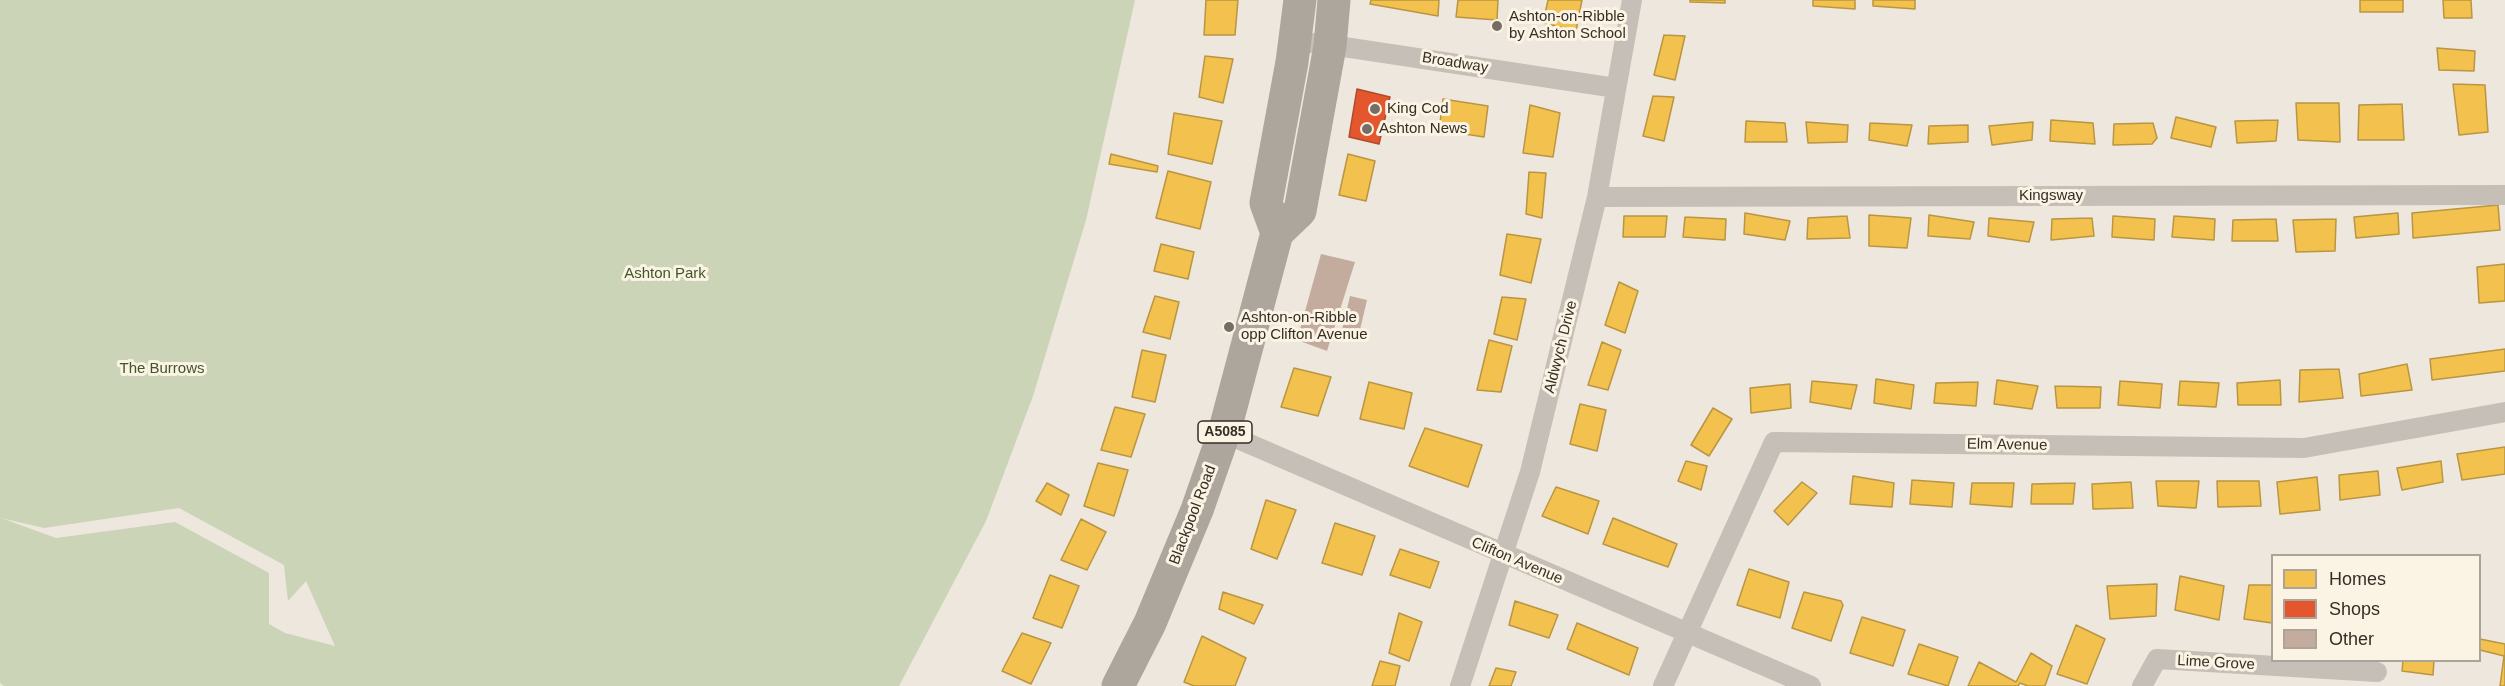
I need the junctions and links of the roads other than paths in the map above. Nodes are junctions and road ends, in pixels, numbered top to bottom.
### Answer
1 (1300, 0) edge
2 (1334, 0) edge
3 (1632, 0) edge
4 (1294, 41) junction
5 (1330, 46) junction
6 (1616, 88) junction
7 (2505, 195) edge
8 (1597, 197) junction
9 (1277, 233) junction
10 (2505, 412) edge
11 (1224, 433) junction
12 (1504, 555) junction
13 (1687, 633) junction
14 (2377, 672) dead end
15 (1118, 686) edge
16 (1460, 686) edge
17 (1663, 686) edge
18 (1811, 686) edge
19 (2142, 686) edge

1 - 4 highway
2 - 5 highway
3 - 6 street, Aldwych Drive
4 - 5 street, Broadway
4 - 9 highway
5 - 6 street, Broadway
5 - 9 highway
6 - 8 street, Aldwych Drive
7 - 8 street, Kingsway
8 - 12 street, Aldwych Drive
9 - 11 highway, Blackpool Road / A5085
10 - 13 street, Elm Avenue
11 - 12 street, Clifton Avenue
11 - 15 highway, Blackpool Road / A5085
12 - 13 street, Clifton Avenue
12 - 16 street, Aldwych Drive
13 - 17 street, Elm Avenue
13 - 18 street, Clifton Avenue
14 - 19 street, Lime Grove

